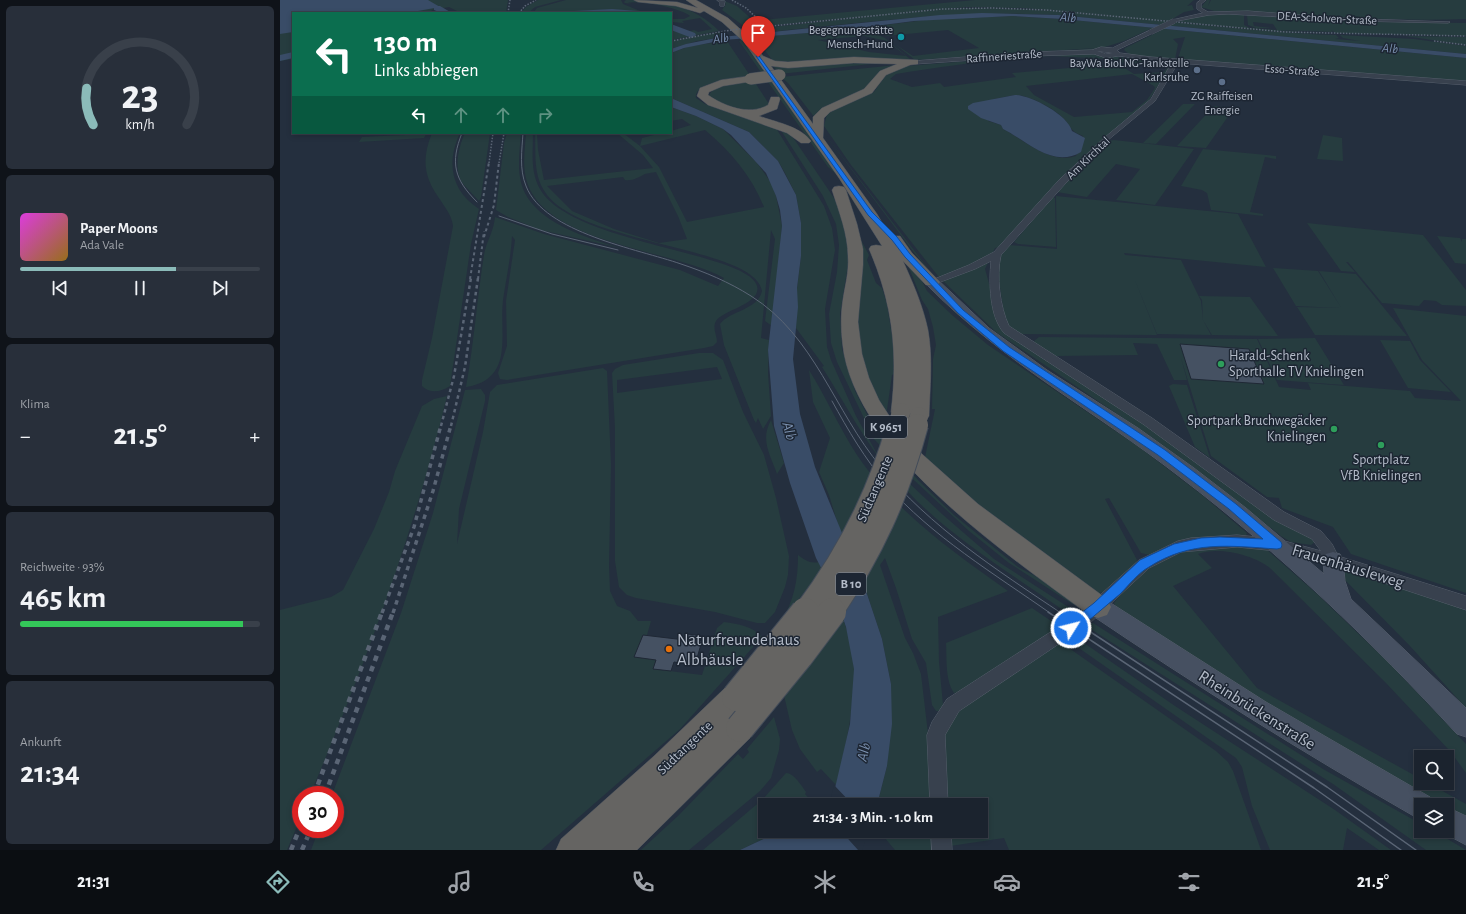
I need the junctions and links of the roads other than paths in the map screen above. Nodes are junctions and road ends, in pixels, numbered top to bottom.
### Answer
1 (638, 0) edge
2 (679, 0) edge
3 (690, 0) edge
4 (1204, 0) edge
5 (721, 2) edge
6 (701, 8) junction
7 (1206, 13) junction
8 (716, 14) junction
9 (1448, 22) dead end
10 (739, 37) junction
11 (1112, 50) junction
12 (1094, 52) junction
13 (1118, 54) junction
14 (1176, 61) junction
15 (916, 62) junction
16 (751, 64) junction
17 (1466, 82) edge
18 (771, 93) junction
19 (726, 108) junction
20 (811, 140) junction
21 (839, 190) junction
22 (870, 214) junction
23 (997, 254) junction
24 (932, 282) junction
25 (910, 414) junction
26 (1277, 545) junction
27 (1332, 560) junction
28 (1466, 603) edge
29 (1342, 604) junction
30 (1098, 607) junction
31 (1466, 725) edge
32 (939, 798) edge
33 (1414, 802) edge
34 (1454, 824) edge
35 (1466, 831) edge
36 (941, 838) edge
37 (572, 850) edge
38 (614, 850) edge
39 (942, 850) edge

1 - 6 highway
2 - 6 highway, Südtangente / B 10
3 - 6 highway, Südtangente / B 10
4 - 7 street
5 - 6 highway
5 - 8 highway
6 - 8 highway, Südtangente / B 10
6 - 10 highway, Südtangente / B 10
7 - 9 street, DEA-Scholven-Straße
7 - 11 street, DEA-Scholven-Straße, bridge
8 - 10 highway, Südtangente / B 10
10 - 16 highway, Südtangente / B 10
10 - 16 highway, Südtangente / B 10
11 - 12 street, DEA-Scholven-Straße
11 - 13 street
12 - 13 street, Esso-Straße
12 - 15 street, Raffineriestraße
13 - 14 street, Esso-Straße
14 - 17 street, Esso-Straße
14 - 23 street, Am Kirchtal
15 - 16 highway
15 - 16 highway, bridge
15 - 20 highway
16 - 18 highway, Südtangente / B 10
16 - 19 highway
16 - 20 highway, Südtangente / B 10
18 - 19 highway
18 - 20 highway, Südtangente / B 10
19 - 20 highway
20 - 21 highway, Südtangente / B 10
20 - 22 highway, Südtangente / B 10
21 - 25 highway, Südtangente / B 10
21 - 30 highway, K 9651
22 - 24 highway
22 - 25 highway, Südtangente / B 10
23 - 24 street, Am Kirchtal
23 - 27 street
24 - 26 main road
25 - 37 highway, Südtangente / B 10, bridge
25 - 38 highway, Südtangente / B 10, bridge
26 - 27 street, Frauenhäusleweg
26 - 29 main road
26 - 30 street, Frauenhäusleweg
27 - 28 street, Frauenhäusleweg
27 - 29 main road
29 - 31 main road
30 - 32 street, Frauenhäusleweg
30 - 33 main road, Rheinbrückenstraße / K 9651
34 - 35 main road
36 - 39 street

